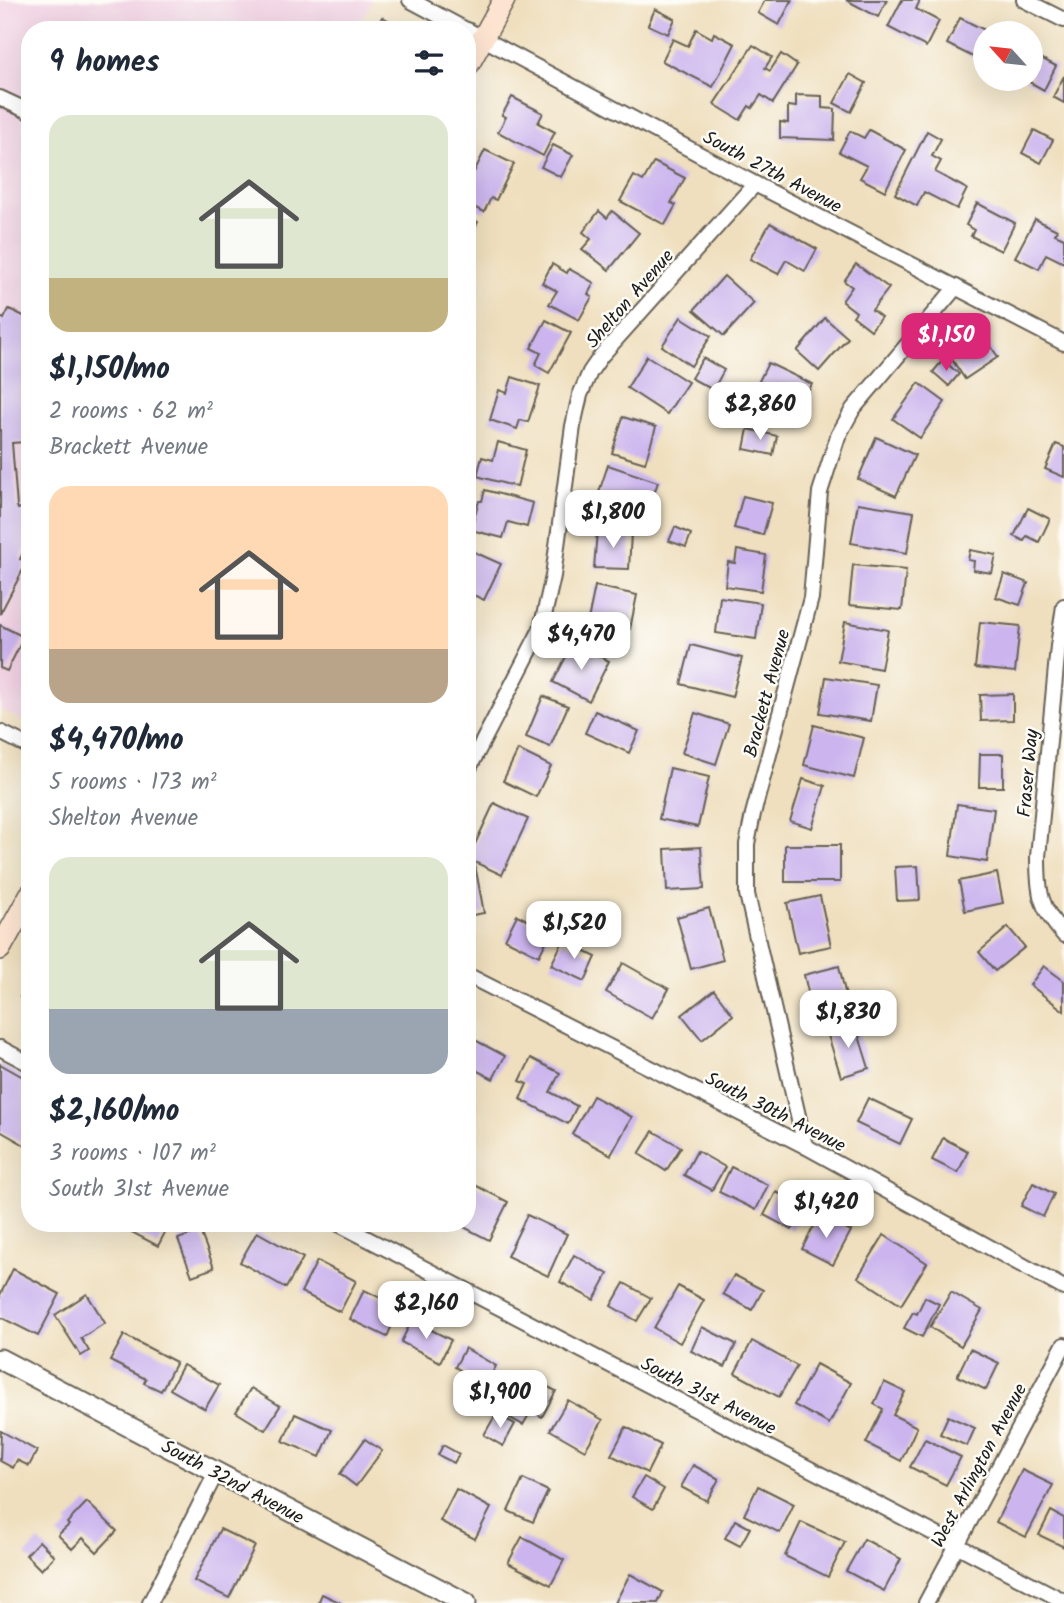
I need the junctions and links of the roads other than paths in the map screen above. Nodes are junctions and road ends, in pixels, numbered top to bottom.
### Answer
1 (410, 0) edge
2 (504, 0) edge
3 (1024, 0) edge
4 (1064, 20) edge
5 (449, 21) edge
6 (476, 29) edge
7 (476, 35) edge
8 (0, 97) edge
9 (21, 108) edge
10 (755, 184) junction
11 (956, 287) junction
12 (1064, 342) edge
13 (1064, 606) edge
14 (1061, 647) edge
15 (0, 732) edge
16 (21, 742) edge
17 (476, 755) edge
18 (21, 911) edge
19 (1064, 936) edge
20 (0, 949) edge
21 (476, 980) edge
22 (0, 1048) edge
23 (21, 1059) edge
24 (805, 1146) junction
25 (354, 1232) edge
26 (1064, 1288) edge
27 (1064, 1345) edge
28 (0, 1359) edge
29 (216, 1473) junction
30 (957, 1545) junction
31 (1064, 1601) edge
32 (150, 1603) edge
33 (466, 1603) edge
34 (926, 1603) edge

1 - 5 street, South 27th Avenue
2 - 6 main road
3 - 4 street
7 - 10 street, South 27th Avenue
8 - 9 street
10 - 11 street, South 27th Avenue
10 - 17 street, Shelton Avenue
11 - 12 street, South 27th Avenue
11 - 24 street, Brackett Avenue
13 - 14 street, Fraser Way
14 - 19 street, Fraser Way
15 - 16 street
18 - 20 main road
21 - 24 street, South 30th Avenue
22 - 23 street
24 - 26 street, South 30th Avenue
25 - 30 street, South 31st Avenue
27 - 30 street, West Arlington Avenue
28 - 29 street, South 32nd Avenue
29 - 32 street
29 - 33 street, South 32nd Avenue
30 - 31 street, South 31st Avenue
30 - 34 street, West Arlington Avenue

